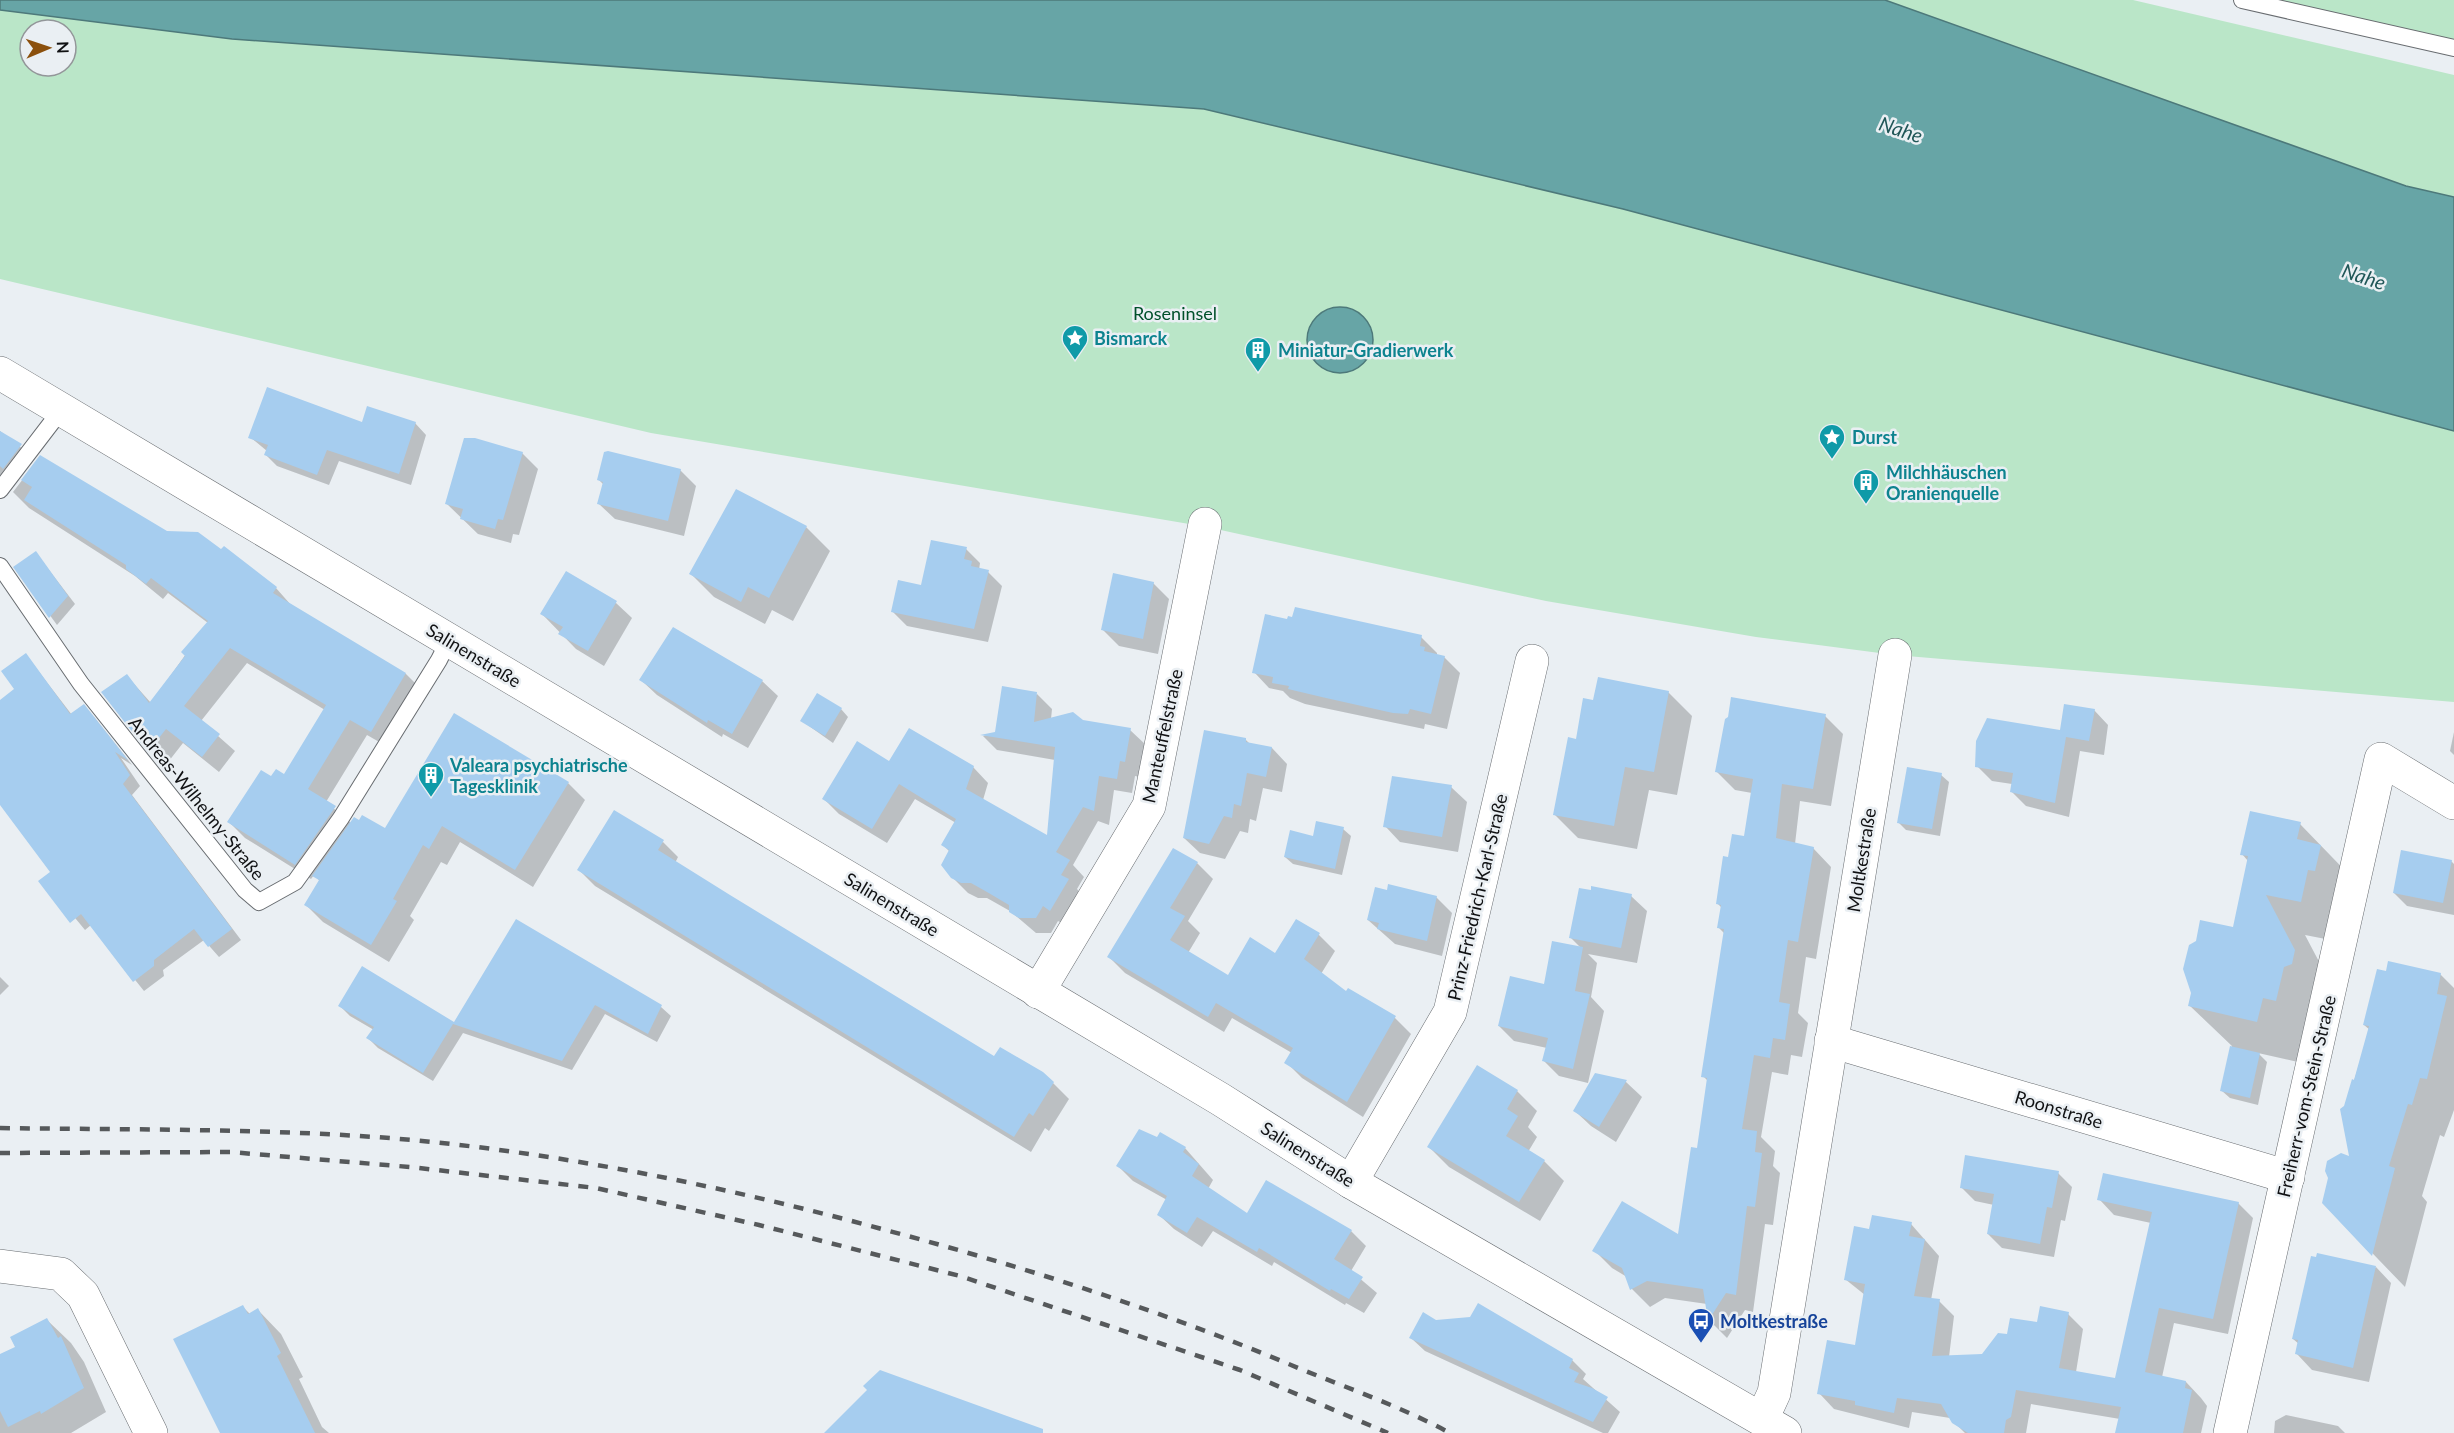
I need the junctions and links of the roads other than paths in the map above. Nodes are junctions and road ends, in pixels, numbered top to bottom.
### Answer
1 (2242, 0) edge
2 (2454, 48) edge
3 (0, 373) edge
4 (62, 409) junction
5 (0, 490) edge
6 (1205, 524) dead end
7 (0, 566) edge
8 (449, 640) junction
9 (1895, 655) dead end
10 (1532, 661) dead end
11 (2454, 803) edge
12 (1038, 992) junction
13 (1831, 1041) junction
14 (2288, 1177) junction
15 (1351, 1182) junction
16 (0, 1266) edge
17 (1778, 1429) edge
18 (151, 1433) edge
19 (2230, 1433) edge

1 - 2 lane
3 - 4 street, Salinenstraße
4 - 5 lane
4 - 8 street, Salinenstraße
6 - 12 street, Manteuffelstraße
7 - 8 lane, Andreas-Wilhelmy-Straße
8 - 12 street, Salinenstraße
9 - 13 street, Moltkestraße
10 - 15 street, Prinz-Friedrich-Karl-Straße
11 - 14 street, Freiherr-vom-Stein-Straße
12 - 15 street, Salinenstraße
13 - 14 street, Roonstraße
13 - 17 street, Moltkestraße
14 - 19 street, Freiherr-vom-Stein-Straße
15 - 17 street, Salinenstraße
16 - 18 street

